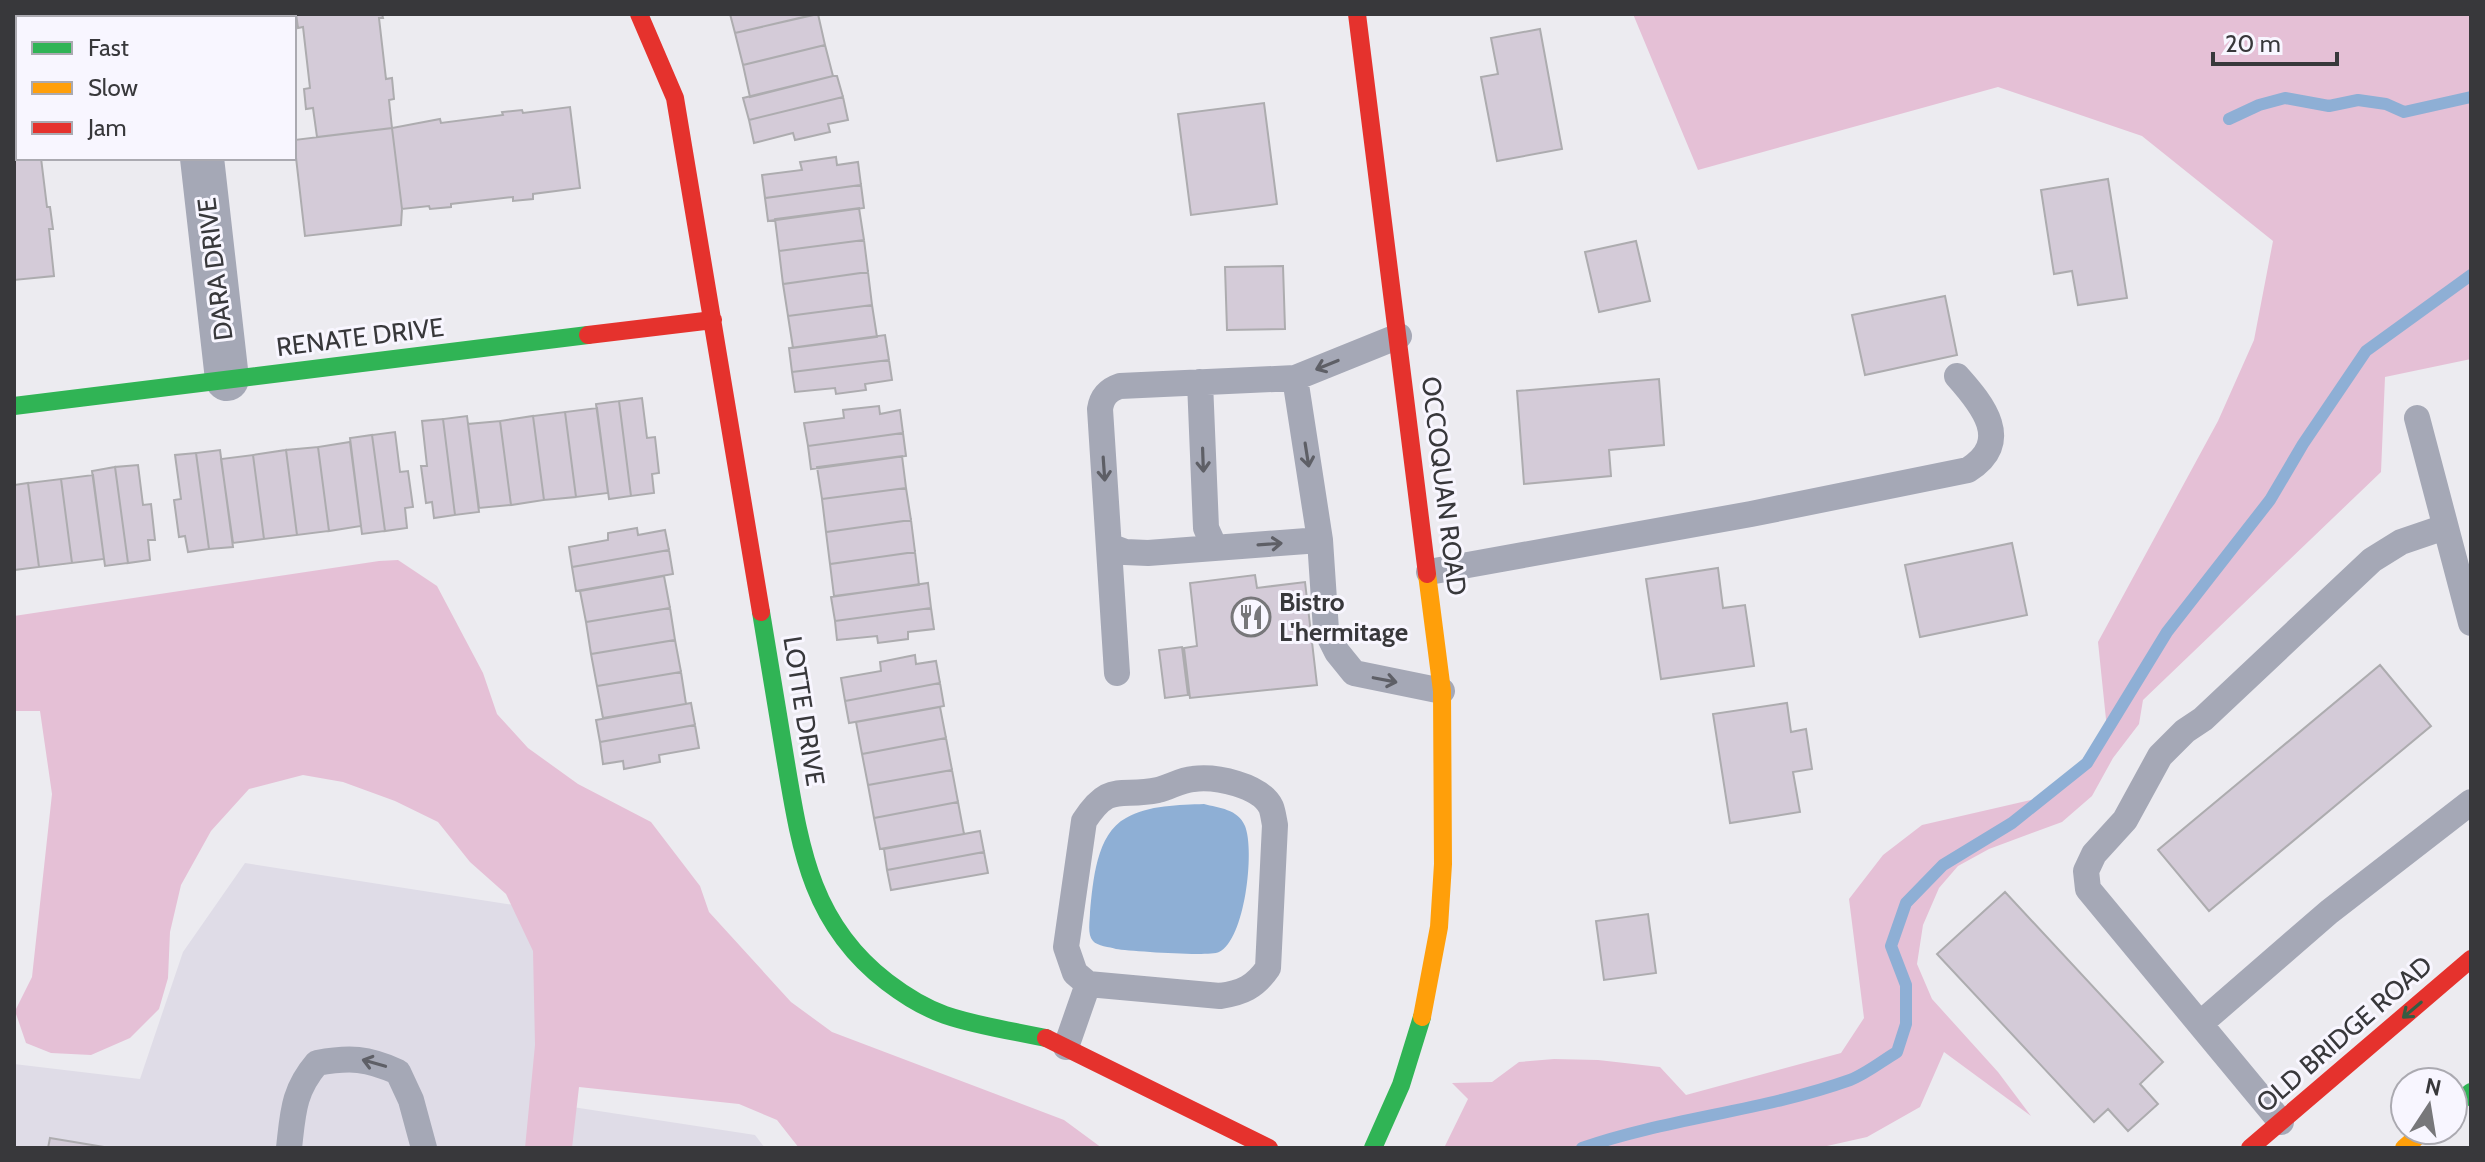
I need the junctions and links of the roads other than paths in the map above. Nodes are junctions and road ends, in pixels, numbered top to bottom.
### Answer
1 (639, 14) edge
2 (1357, 14) edge
3 (202, 160) edge
4 (713, 320) junction
5 (1399, 336) junction
6 (1957, 376) dead end
7 (1295, 378) junction
8 (227, 379) junction
9 (1200, 382) junction
10 (14, 406) edge
11 (2417, 418) dead end
12 (2445, 527) junction
13 (1320, 540) junction
14 (1109, 546) junction
15 (1215, 548) junction
16 (1429, 572) junction
17 (2471, 623) edge
18 (1117, 673) dead end
19 (1442, 691) junction
20 (2471, 802) edge
21 (2471, 959) edge
22 (1088, 984) junction
23 (2201, 1023) junction
24 (1066, 1047) junction
25 (2288, 1130) junction
26 (289, 1148) edge
27 (424, 1148) edge
28 (1269, 1148) edge
29 (1373, 1148) edge
30 (2250, 1148) edge

1 - 4 street, LOTTE DRIVE
2 - 5 street, OCCOQUAN ROAD
3 - 8 street, DARA DRIVE
4 - 8 street, RENATE DRIVE
4 - 24 street, LOTTE DRIVE
5 -> 7 lane
5 - 16 street, OCCOQUAN ROAD
6 - 16 lane
7 - 9 lane
7 -> 13 lane
8 - 10 street, RENATE DRIVE
9 -> 14 lane
9 -> 15 lane
11 - 12 lane
12 - 17 lane
12 - 23 lane
15 -> 13 lane
13 -> 19 lane
14 - 15 lane
14 - 18 lane
16 - 19 street, OCCOQUAN ROAD
19 - 29 street, OCCOQUAN ROAD
20 - 23 lane
21 -> 25 street, OLD BRIDGE ROAD
22 - 22 lane
22 - 24 lane
23 - 25 lane
24 - 28 street, LOTTE DRIVE
25 - 30 street, OLD BRIDGE ROAD
27 -> 26 lane

